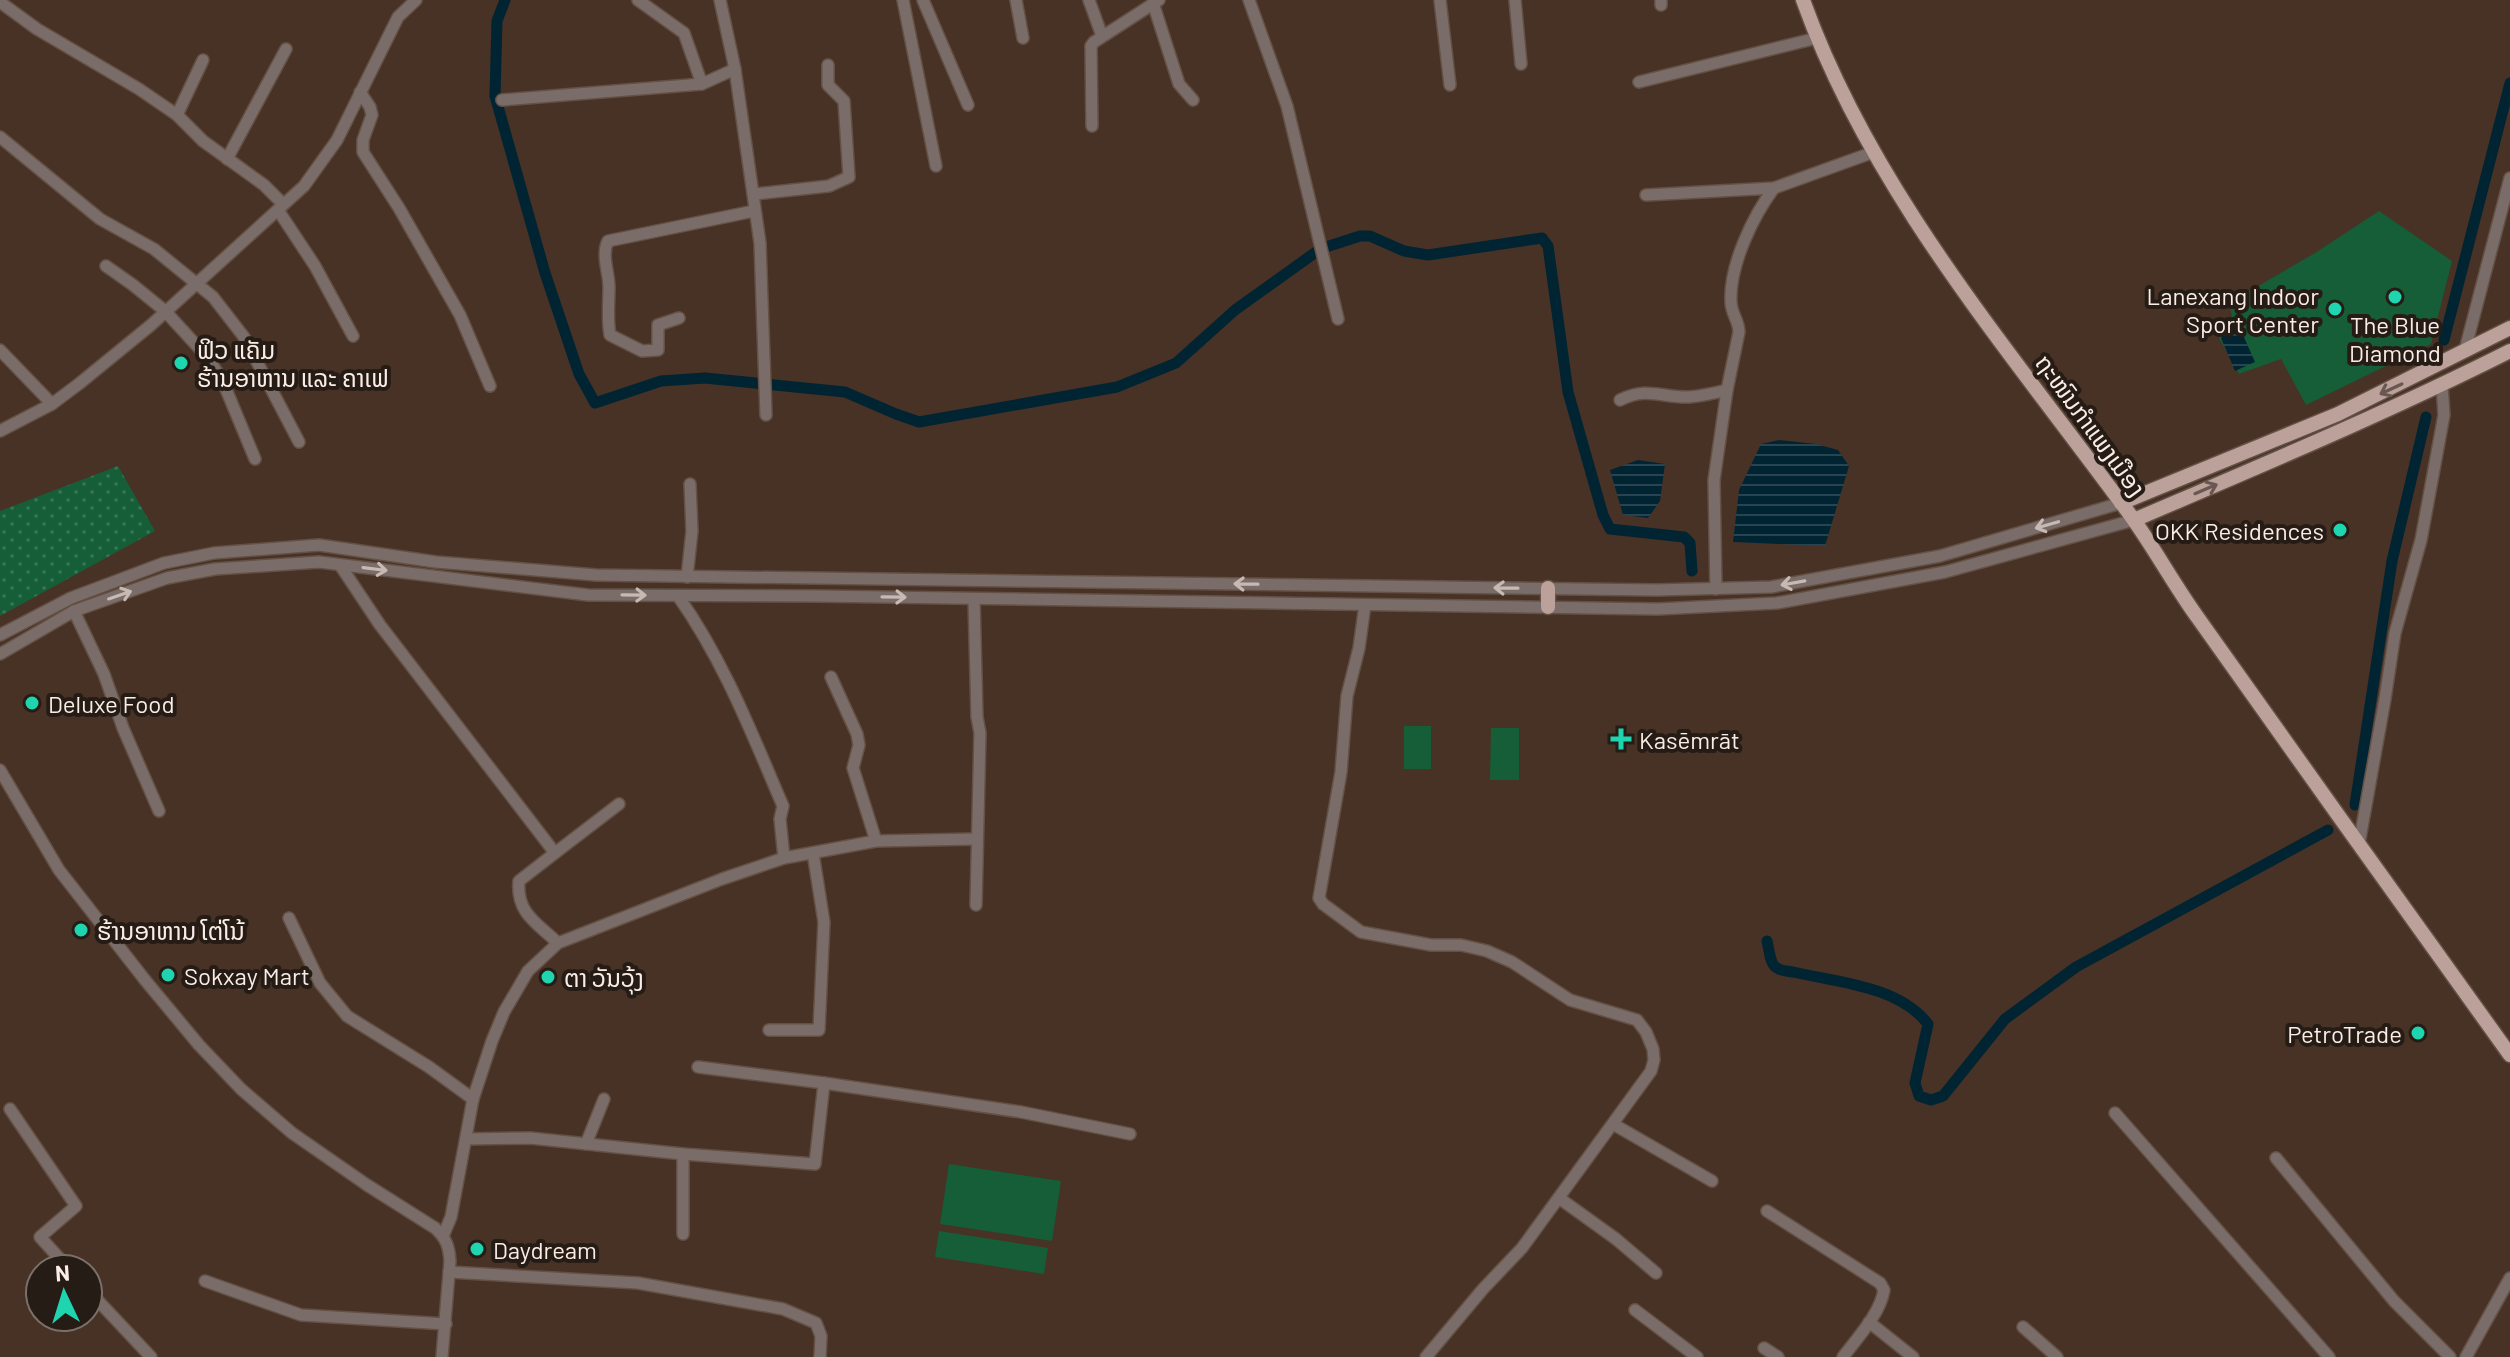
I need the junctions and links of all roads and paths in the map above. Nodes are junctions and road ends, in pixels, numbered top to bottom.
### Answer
1 (416, 0) edge
2 (638, 0) edge
3 (720, 0) edge
4 (903, 0) edge
5 (923, 0) edge
6 (1016, 0) edge
7 (1089, 0) edge
8 (1249, 0) edge
9 (1440, 0) edge
10 (1515, 0) edge
11 (1803, 0) edge
12 (0, 2) edge
13 (1156, 2) edge
14 (1102, 36) junction
15 (1023, 38) dead end
16 (1817, 38) junction
17 (286, 49) dead end
18 (203, 60) dead end
19 (1521, 64) dead end
20 (828, 65) dead end
21 (735, 69) junction
22 (1639, 82) dead end
23 (702, 84) junction
24 (1450, 85) dead end
25 (360, 92) junction
26 (502, 100) dead end
27 (1193, 100) dead end
28 (968, 105) dead end
29 (177, 115) junction
30 (1092, 126) dead end
31 (0, 137) edge
32 (1874, 152) junction
33 (227, 159) junction
34 (936, 166) dead end
35 (2510, 178) edge
36 (1774, 188) junction
37 (755, 194) junction
38 (1646, 195) dead end
39 (280, 207) junction
40 (754, 211) junction
41 (106, 266) dead end
42 (197, 284) junction
43 (165, 311) junction
44 (679, 318) dead end
45 (1338, 319) dead end
46 (2510, 328) edge
47 (353, 336) dead end
48 (0, 350) edge
49 (2465, 350) junction
50 (2510, 351) edge
51 (2442, 385) junction
52 (490, 386) dead end
53 (1727, 390) junction
54 (1620, 400) dead end
55 (52, 404) junction
56 (766, 415) dead end
57 (0, 431) edge
58 (299, 442) dead end
59 (255, 459) dead end
60 (690, 484) dead end
61 (2121, 503) junction
62 (2134, 520) junction
63 (340, 565) junction
64 (687, 577) junction
65 (1548, 588) junction
66 (1716, 589) junction
67 (678, 596) junction
68 (974, 599) junction
69 (1365, 605) junction
70 (1548, 607) junction
71 (74, 611) junction
72 (0, 635) edge
73 (0, 654) edge
74 (831, 677) dead end
75 (0, 770) edge
76 (619, 804) dead end
77 (159, 811) dead end
78 (977, 839) junction
79 (876, 841) junction
80 (2359, 844) junction
81 (555, 853) junction
82 (813, 853) junction
83 (784, 858) junction
84 (976, 905) dead end
85 (289, 918) dead end
86 (558, 943) junction
87 (769, 1030) dead end
88 (2510, 1055) edge
89 (698, 1067) dead end
90 (824, 1083) junction
91 (473, 1099) junction
92 (604, 1099) dead end
93 (10, 1109) dead end
94 (2115, 1113) dead end
95 (1613, 1124) junction
96 (1130, 1134) dead end
97 (466, 1139) junction
98 (586, 1144) junction
99 (683, 1154) junction
100 (2276, 1158) dead end
101 (1712, 1181) dead end
102 (1559, 1198) junction
103 (1767, 1211) dead end
104 (683, 1234) dead end
105 (443, 1236) junction
106 (54, 1253) edge
107 (449, 1272) junction
108 (1656, 1273) dead end
109 (2510, 1278) edge
110 (205, 1281) dead end
111 (104, 1307) edge
112 (1635, 1310) dead end
113 (1869, 1322) junction
114 (446, 1324) junction
115 (2023, 1327) dead end
116 (1764, 1348) dead end
117 (151, 1357) edge
118 (442, 1357) edge
119 (820, 1357) edge
120 (1426, 1357) edge
121 (1697, 1357) edge
122 (1778, 1357) edge
123 (1843, 1357) edge
124 (1913, 1357) edge
125 (2057, 1357) edge
126 (2329, 1357) edge
127 (2450, 1357) edge
128 (2466, 1357) edge

1 - 25 street
2 - 23 street
3 - 21 street
4 - 34 street
5 - 28 street
6 - 15 street
7 - 14 street
8 - 45 street
9 - 24 street
10 - 19 street
11 - 16 main road, ຖະໜົນກຳແພງເມືອງ
12 - 29 street
13 - 14 street
13 - 27 street
14 - 30 street
16 - 22 street
16 - 32 main road, ຖະໜົນກຳແພງເມືອງ
17 - 33 street
18 - 29 street
20 - 37 street
21 - 23 street
21 - 37 street
23 - 26 street
25 - 39 street
25 - 52 street
29 - 33 street
31 - 42 street
32 - 36 street
32 - 61 main road, ຖະໜົນກຳແພງເມືອງ
33 - 39 street
35 - 49 street
36 - 38 street
36 - 53 street
37 - 40 street
39 - 42 street
39 - 47 street
40 - 44 street
40 - 56 street
41 - 43 street
42 - 43 street
42 - 58 street
43 - 55 street
43 - 59 street
46 - 49 main road
48 - 55 street
49 -> 61 main road
50 - 51 main road
62 -> 51 main road
51 - 80 street
53 - 54 street
53 - 66 street
55 - 57 street
60 - 64 street
61 - 62 main road, ຖະໜົນກຳແພງເມືອງ
61 -> 66 street
62 - 70 street
62 - 80 main road, ຖະໜົນກຳແພງເມືອງ
63 -> 67 street
71 -> 63 street
63 - 81 street
65 -> 64 street
64 - 72 street
65 - 66 street
65 - 70 main road
67 -> 68 street
67 - 83 street
68 - 69 street
68 - 78 street
69 - 70 street
69 - 95 street
71 - 73 street
71 - 77 street
74 - 79 street
75 - 105 street
76 - 81 street
78 - 79 street
78 - 84 street
79 - 82 street
80 - 88 main road, ຖະໜົນກຳແພງເມືອງ
81 - 86 street
82 - 83 street
82 - 87 street
83 - 86 street
85 - 91 street
86 - 91 street
89 - 90 street
90 - 96 street
90 - 99 street
91 - 97 street
92 - 98 street
93 - 106 street
94 - 126 street
95 - 101 street
95 - 102 street
97 - 98 street
97 - 105 street
98 - 99 street
99 - 104 street
100 - 127 street
102 - 108 street
102 - 120 street
103 - 113 street
105 - 107 street
107 - 114 street
107 - 119 street
109 - 128 street
110 - 114 street
111 - 117 street
112 - 121 street
113 - 123 street
113 - 124 street
114 - 118 street
115 - 125 street
116 - 122 street

